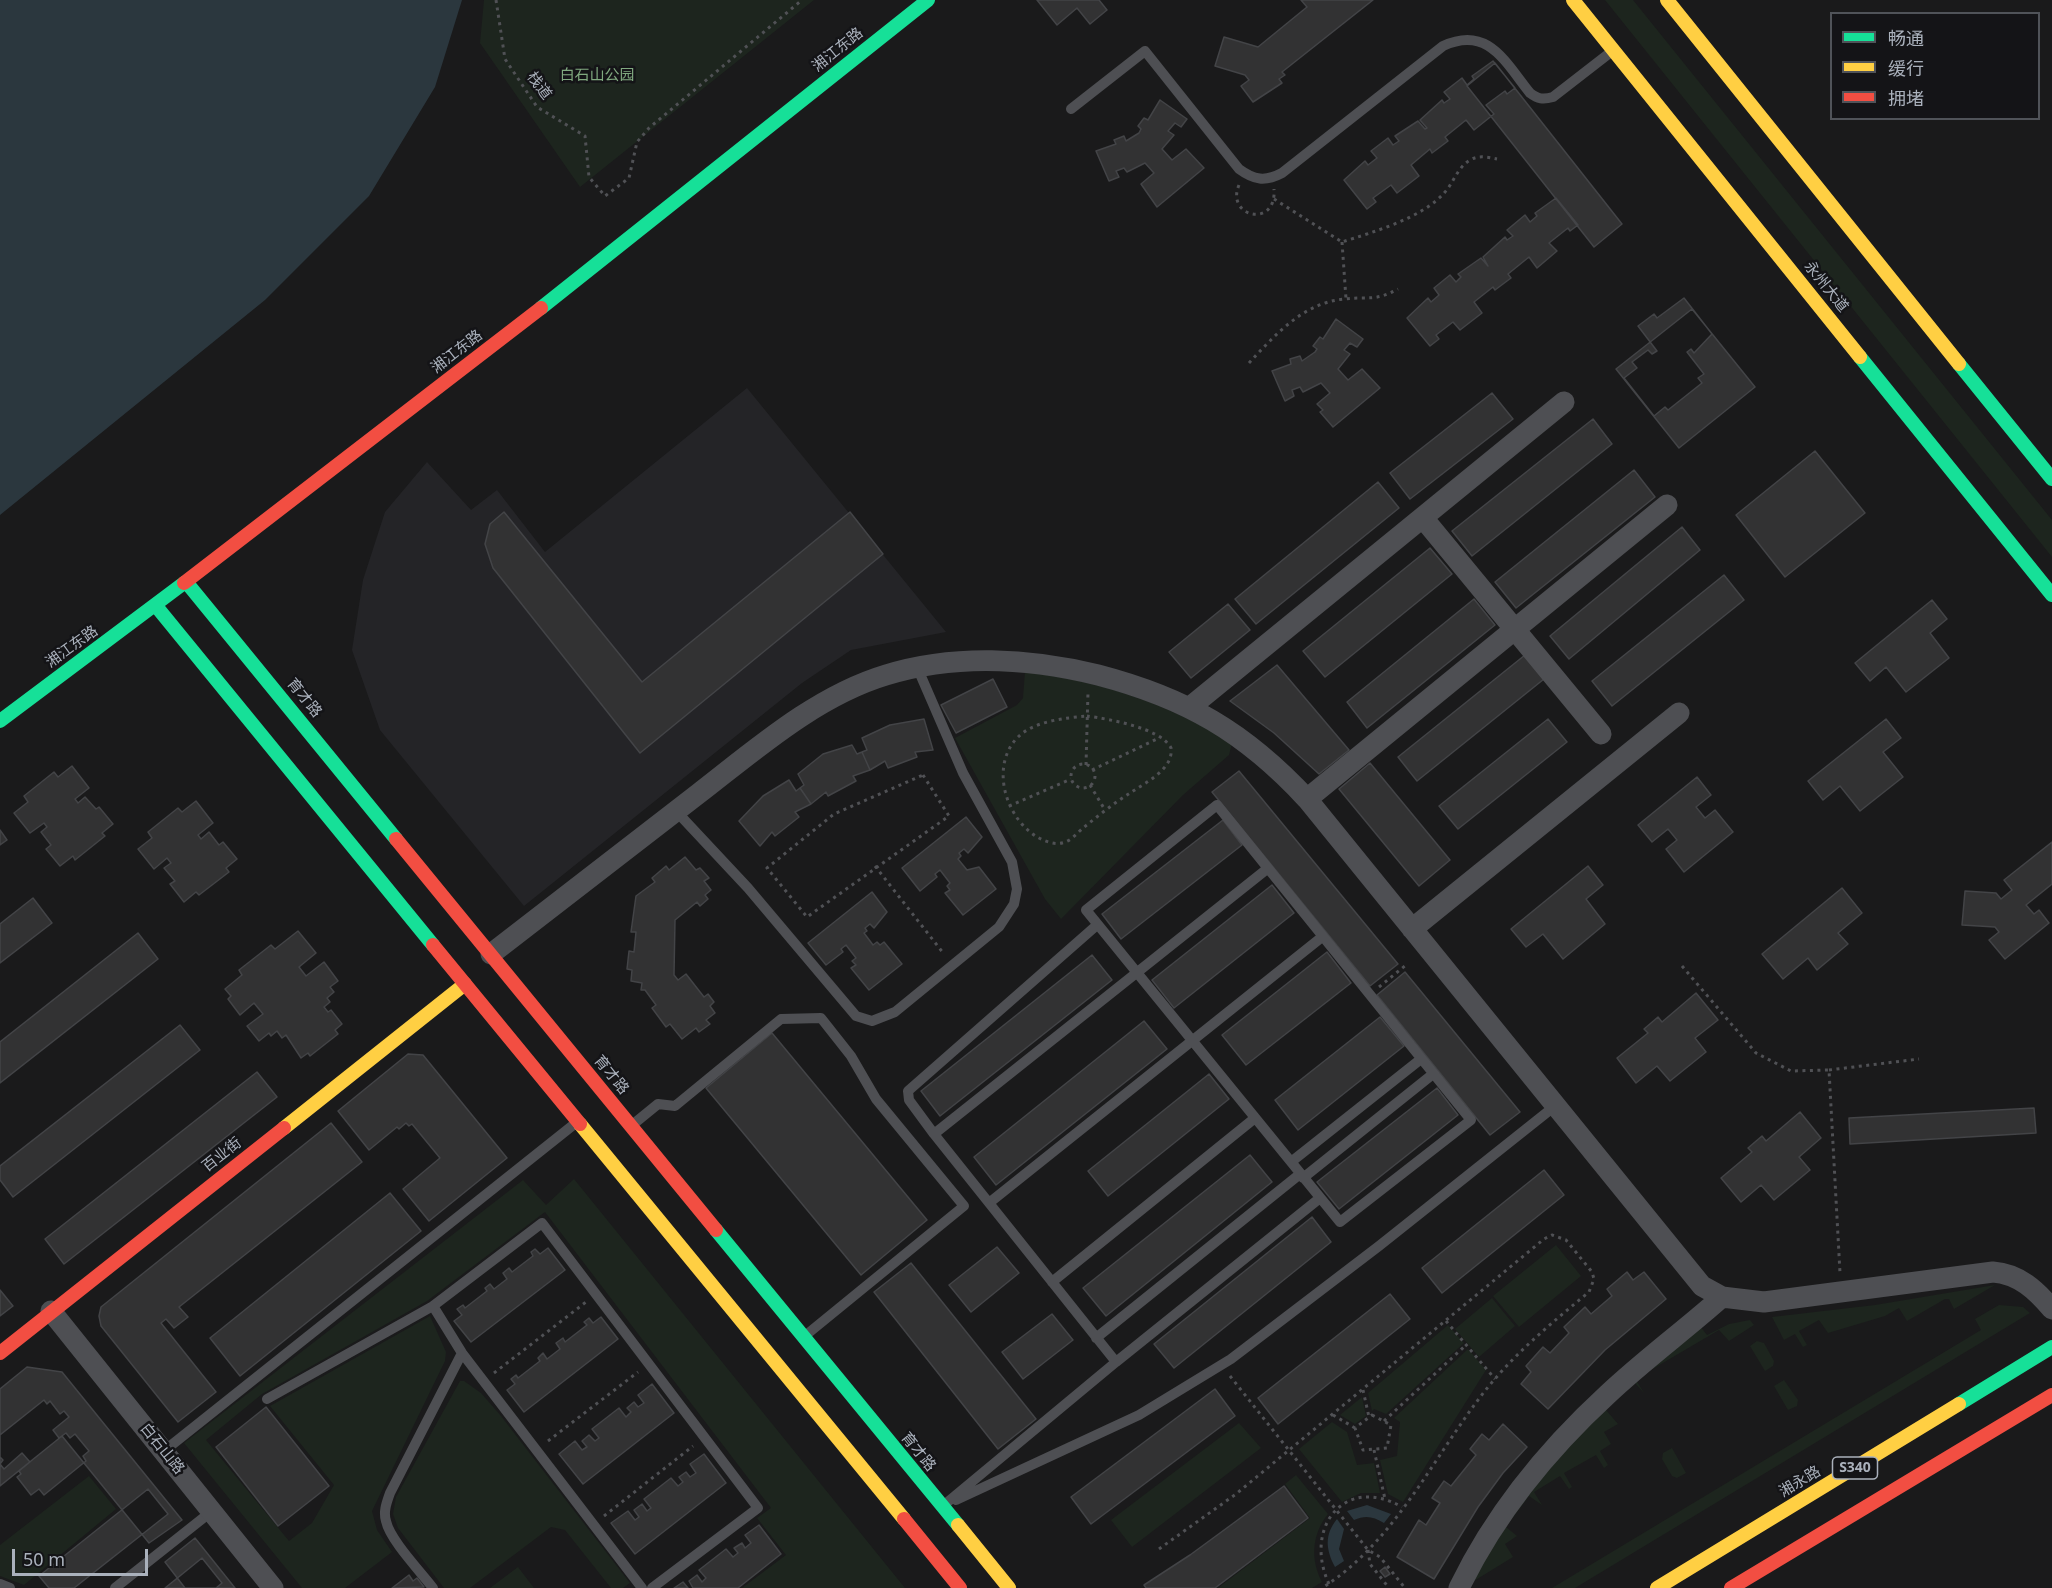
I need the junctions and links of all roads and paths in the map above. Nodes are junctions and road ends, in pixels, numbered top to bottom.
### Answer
1 (496, 0) edge
2 (802, 0) edge
3 (928, 0) edge
4 (1574, 0) edge
5 (1667, 0) edge
6 (1614, 50) junction
7 (1071, 109) dead end
8 (1497, 159) dead end
9 (1248, 175) junction
10 (1268, 179) junction
11 (1274, 199) junction
12 (1342, 243) junction
13 (1398, 289) dead end
14 (1346, 299) junction
15 (1249, 363) dead end
16 (1564, 402) dead end
17 (2052, 479) edge
18 (1667, 505) dead end
19 (1423, 518) junction
20 (188, 583) junction
21 (2052, 595) edge
22 (156, 606) junction
23 (1514, 629) junction
24 (917, 668) junction
25 (1086, 672) junction
26 (1189, 708) junction
27 (1679, 713) dead end
28 (1087, 716) junction
29 (0, 721) edge
30 (1601, 734) dead end
31 (1162, 736) junction
32 (1086, 765) junction
33 (1092, 770) junction
34 (1071, 779) junction
35 (1090, 785) junction
36 (1307, 799) junction
37 (1009, 806) junction
38 (1105, 810) junction
39 (676, 811) junction
40 (875, 866) junction
41 (1267, 869) junction
42 (1097, 924) junction
43 (1412, 929) junction
44 (1322, 937) junction
45 (491, 954) junction
46 (953, 965) junction
47 (1406, 965) dead end
48 (1682, 966) dead end
49 (1136, 972) junction
50 (465, 984) junction
51 (1369, 994) junction
52 (1192, 1041) junction
53 (1421, 1059) junction
54 (1919, 1059) dead end
55 (1829, 1070) junction
56 (1433, 1074) junction
57 (1555, 1106) junction
58 (1255, 1118) junction
59 (577, 1122) junction
60 (631, 1126) junction
61 (934, 1134) junction
62 (1291, 1162) junction
63 (1301, 1176) junction
64 (1320, 1198) junction
65 (989, 1203) junction
66 (1052, 1282) junction
67 (1841, 1293) junction
68 (597, 1294) junction
69 (1722, 1297) junction
70 (433, 1306) junction
71 (2052, 1309) edge
72 (51, 1311) junction
73 (1446, 1321) junction
74 (803, 1337) junction
75 (1096, 1338) junction
76 (1466, 1345) junction
77 (2052, 1347) edge
78 (0, 1353) edge
79 (462, 1353) junction
80 (1116, 1362) junction
81 (649, 1364) junction
82 (1221, 1365) junction
83 (1495, 1379) junction
84 (483, 1382) junction
85 (1363, 1390) junction
86 (2052, 1395) edge
87 (267, 1399) dead end
88 (1333, 1415) junction
89 (1369, 1418) junction
90 (1384, 1421) junction
91 (1355, 1428) junction
92 (705, 1437) junction
93 (536, 1450) junction
94 (1290, 1450) junction
95 (1374, 1450) junction
96 (164, 1451) junction
97 (1385, 1499) junction
98 (942, 1507) junction
99 (1402, 1508) junction
100 (1336, 1510) junction
101 (212, 1511) junction
102 (593, 1524) junction
103 (1159, 1549) dead end
104 (1368, 1550) junction
105 (0, 1584) edge
106 (1329, 1584) junction
107 (10, 1588) edge
108 (115, 1588) edge
109 (273, 1588) edge
110 (433, 1588) edge
111 (642, 1588) edge
112 (652, 1588) edge
113 (960, 1588) edge
114 (1009, 1588) edge
115 (1322, 1588) edge
116 (1389, 1588) edge
117 (1406, 1588) edge
118 (1459, 1588) edge
119 (1657, 1588) edge
120 (1731, 1588) edge

1 - 2 path, 栈道
3 - 20 main road, 湘江东路
4 - 6 main road, 永州大道
5 - 17 main road
6 - 10 lane
6 - 21 main road, 永州大道
7 - 9 lane
8 - 12 path
9 - 10 lane
9 - 11 path
10 - 11 path
11 - 12 path
12 - 14 path
13 - 14 path
14 - 15 path
16 - 19 street
18 - 23 street
19 - 23 street
19 - 26 street
20 - 22 main road, 湘江东路
20 - 45 main road, 育才路
22 - 29 main road, 湘江东路
22 - 50 main road
23 - 30 street
23 - 36 street
24 - 25 street
24 - 39 street
24 - 46 lane
25 - 26 street
25 - 28 path
26 - 36 street
27 - 43 street
28 - 31 path
28 - 32 path
28 - 37 path
31 - 33 path
31 - 38 path
32 - 33 path
32 - 34 path
33 - 35 path
34 - 35 path
34 - 37 path
35 - 38 path
36 - 43 street
37 - 38 path
39 - 45 street
39 - 46 lane
40 - 40 path
40 - 46 path
41 - 42 lane
41 - 44 lane
41 - 49 lane
42 - 49 lane
42 - 61 lane
43 - 57 street
44 - 51 lane
44 - 52 lane
45 - 60 main road, 育才路
47 - 51 path
48 - 55 path
49 - 52 lane
49 - 61 lane
50 - 59 main road
50 - 72 main road, 百业街
51 - 53 lane
52 - 58 lane
52 - 65 lane
53 - 56 lane
53 - 62 lane
54 - 55 path
55 - 67 path
56 - 63 lane
56 - 64 lane
57 - 69 street
57 - 82 lane
58 - 62 lane
58 - 66 lane
59 - 96 lane
59 - 113 main road
60 - 74 main road, 育才路
60 - 74 lane
61 - 65 lane
62 - 63 lane
63 - 64 lane
63 - 75 lane
64 - 80 lane
65 - 66 lane
66 - 75 lane
67 - 69 street
67 - 71 street
68 - 70 lane
68 - 81 lane
68 - 84 path
69 - 118 street
70 - 79 lane
70 - 87 lane
72 - 78 main road, 百业街
72 - 96 street, 白石山路
73 - 76 path
73 - 83 path
73 - 85 path
74 - 98 main road, 育才路
75 - 80 lane
76 - 83 path
76 - 90 path
77 - 119 main road, 湘永路 / S340
79 - 84 lane
79 - 110 lane
80 - 98 lane
81 - 92 lane
81 - 93 path
82 - 94 path
82 - 98 lane
83 - 99 path
84 - 93 lane
85 - 88 path
85 - 89 path
86 - 120 main road, S340
88 - 91 path
88 - 94 path
89 - 90 path
89 - 91 path
90 - 95 path
91 - 95 path
92 - 102 path
92 - 112 lane
93 - 102 lane
94 - 100 path
94 - 103 path
95 - 97 path
96 - 101 street, 白石山路
97 - 99 path
97 - 100 path
98 - 114 main road, 育才路
99 - 104 path
100 - 104 path
100 - 106 path
101 - 108 lane
101 - 109 street, 白石山路
102 - 111 lane
104 - 106 path
104 - 116 path
104 - 117 path
105 - 107 lane
106 - 115 path

